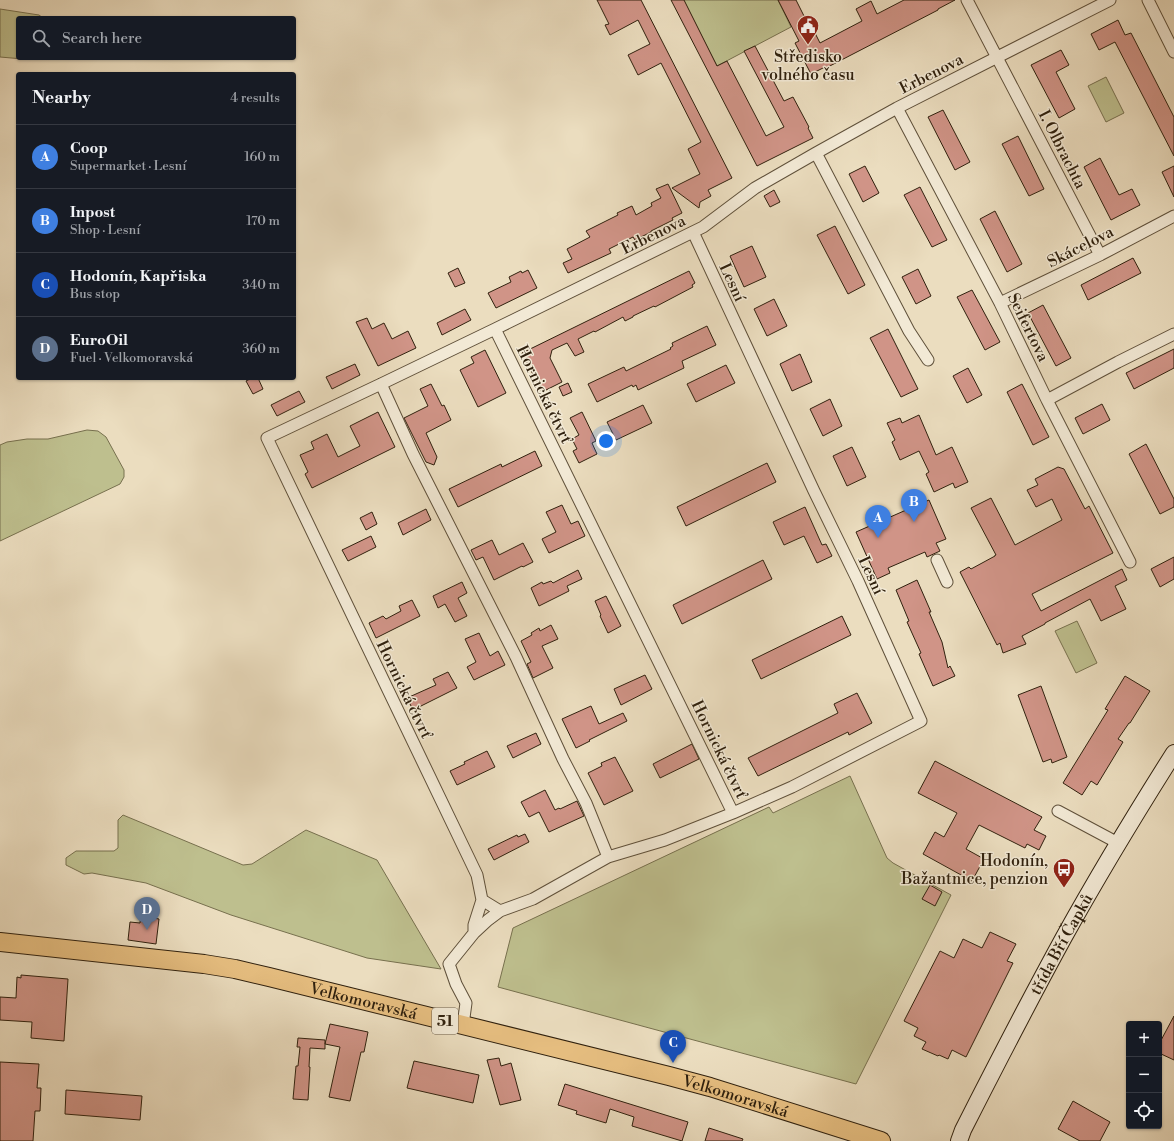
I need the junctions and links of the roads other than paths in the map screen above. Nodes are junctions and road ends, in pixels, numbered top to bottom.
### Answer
1 (967, 0) edge
2 (1110, 0) edge
3 (1148, 0) edge
4 (1174, 52) edge
5 (997, 58) junction
6 (897, 108) junction
7 (816, 153) junction
8 (1174, 216) edge
9 (693, 232) junction
10 (1100, 255) junction
11 (1000, 303) junction
12 (495, 329) junction
13 (1174, 334) edge
14 (928, 360) dead end
15 (380, 384) junction
16 (1047, 400) junction
17 (937, 560) dead end
18 (1130, 562) dead end
19 (947, 582) dead end
20 (1174, 753) edge
21 (1058, 811) dead end
22 (733, 813) junction
23 (1118, 843) junction
24 (608, 857) junction
25 (482, 900) junction
26 (500, 911) junction
27 (474, 932) junction
28 (0, 942) edge
29 (463, 1025) junction
30 (881, 1141) edge
31 (958, 1141) edge

1 - 5 street, I. Olbrachta
2 - 5 street, Erbenova
3 - 4 street
5 - 6 street, Erbenova
5 - 10 street, I. Olbrachta
6 - 7 street, Erbenova
6 - 11 street, Seifertova
7 - 9 street, Erbenova
7 - 14 street
8 - 10 street, Skácelova
9 - 12 street, Erbenova
9 - 22 street, Lesní
10 - 11 street, Skácelova
11 - 16 street, Seifertova
12 - 15 street, Hornická čtvrť
12 - 22 street, Hornická čtvrť
13 - 16 street
15 - 24 street
15 - 25 street, Hornická čtvrť
16 - 18 street, Seifertova
17 - 19 street
20 - 23 street, třída Bří Čapků
21 - 23 street
22 - 24 street, Hornická čtvrť
23 - 31 street, třída Bří Čapků
24 - 26 street, Hornická čtvrť
25 - 26 street
25 - 27 street
26 - 27 street, Hornická čtvrť
27 - 29 street
28 - 29 main road, Velkomoravská / 51
29 - 30 main road, Velkomoravská / 51

